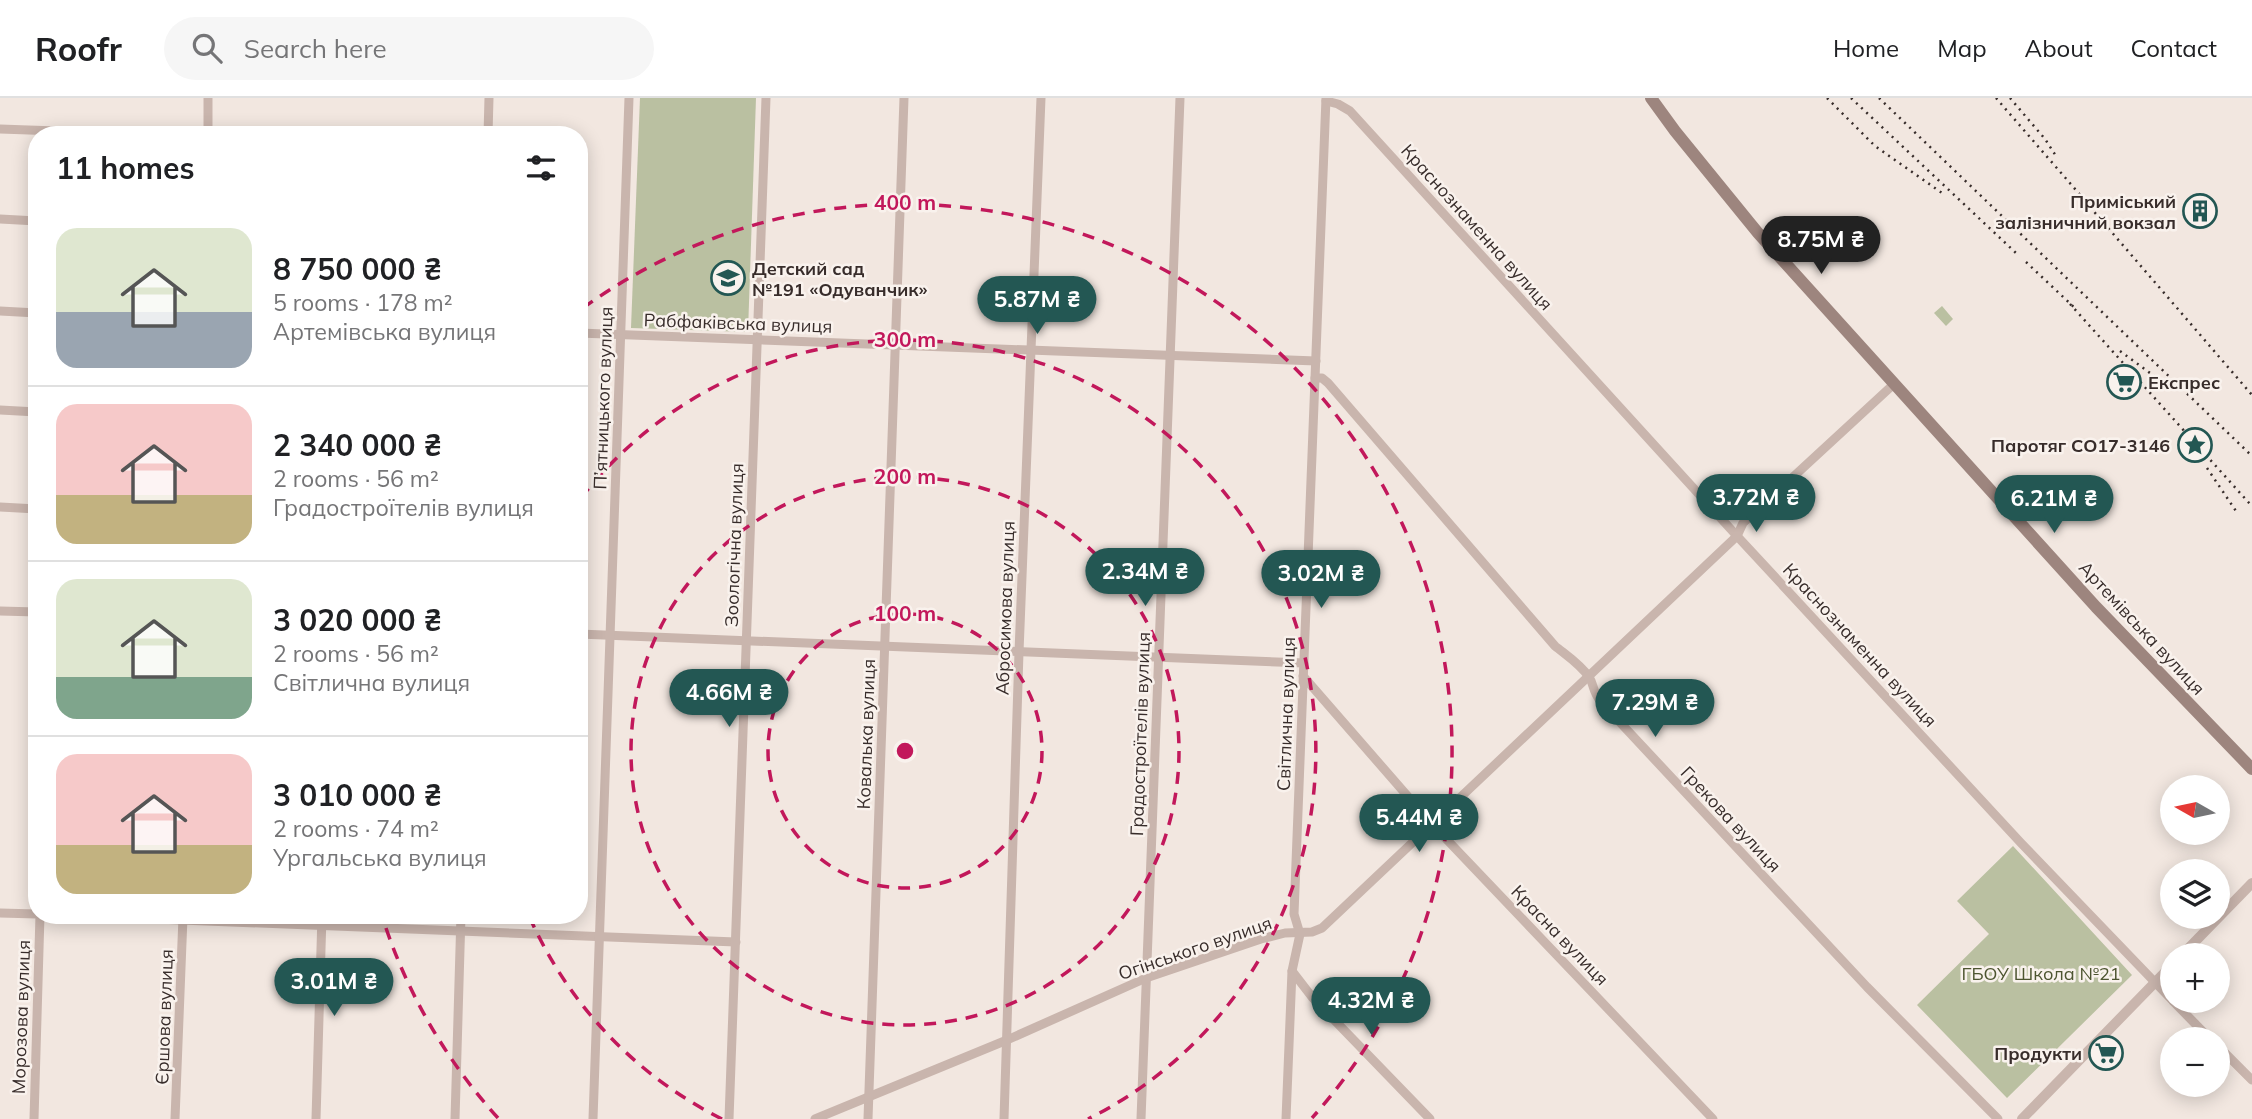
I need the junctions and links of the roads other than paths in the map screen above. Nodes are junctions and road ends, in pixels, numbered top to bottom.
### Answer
1 (208, 98) edge
2 (489, 98) edge
3 (629, 98) edge
4 (766, 98) edge
5 (904, 98) edge
6 (1041, 98) edge
7 (1180, 98) edge
8 (1651, 98) edge
9 (1326, 100) edge
10 (208, 126) edge
11 (488, 126) edge
12 (0, 129) edge
13 (28, 130) edge
14 (0, 219) edge
15 (28, 220) edge
16 (0, 311) edge
17 (28, 313) edge
18 (588, 333) edge
19 (621, 335) junction
20 (757, 340) junction
21 (895, 345) junction
22 (1030, 350) junction
23 (1170, 356) junction
24 (1315, 361) junction
25 (1315, 378) junction
26 (1895, 383) junction
27 (0, 410) edge
28 (28, 412) edge
29 (0, 507) edge
30 (28, 509) edge
31 (1737, 536) junction
32 (0, 611) edge
33 (28, 612) edge
34 (588, 634) edge
35 (610, 635) junction
36 (747, 641) junction
37 (884, 646) junction
38 (1019, 652) junction
39 (1158, 657) junction
40 (1304, 663) junction
41 (1588, 675) junction
42 (1303, 676) junction
43 (2252, 769) edge
44 (1431, 823) junction
45 (2252, 883) edge
46 (0, 913) edge
47 (28, 914) edge
48 (38, 924) edge
49 (183, 924) edge
50 (287, 924) edge
51 (461, 924) edge
52 (322, 926) junction
53 (461, 931) junction
54 (1300, 934) junction
55 (599, 936) junction
56 (736, 942) junction
57 (2194, 943) edge
58 (1292, 971) junction
59 (2160, 977) edge
60 (1146, 978) junction
61 (2155, 982) junction
62 (2160, 987) edge
63 (2185, 1013) edge
64 (2199, 1027) edge
65 (1007, 1040) junction
66 (2230, 1058) edge
67 (2252, 1080) edge
68 (869, 1097) junction
69 (34, 1119) edge
70 (175, 1119) edge
71 (316, 1119) edge
72 (455, 1119) edge
73 (593, 1119) edge
74 (729, 1119) edge
75 (816, 1119) edge
76 (868, 1119) edge
77 (1004, 1119) edge
78 (1140, 1119) edge
79 (1286, 1119) edge
80 (1430, 1119) edge
81 (1712, 1119) edge
82 (1998, 1119) edge
83 (2021, 1119) edge

1 - 10 street
2 - 11 street
3 - 19 street, П’ятницького вулиця
4 - 20 street, Зоологічна вулиця
5 - 21 street, Ковалька вулиця
6 - 22 street, Абросимова вулиця
7 - 23 street, Градостроїтелiв вулиця
8 - 26 main road, Артемівська вулиця
9 - 24 street, Світлична вулиця
9 - 31 street, Краснознаменна вулиця
12 - 13 street
14 - 15 street
16 - 17 street
18 - 19 street, Рабфаківська вулиця
19 - 20 street, Рабфаківська вулиця
19 - 35 street, П’ятницького вулиця
20 - 21 street, Рабфаківська вулиця
20 - 36 street, Зоологічна вулиця
21 - 22 street, Рабфаківська вулиця
21 - 37 street, Ковалька вулиця
22 - 23 street, Рабфаківська вулиця
22 - 38 street, Абросимова вулиця
23 - 24 street, Рабфаківська вулиця
23 - 39 street, Градостроїтелiв вулиця
24 - 25 street, Світлична вулиця
25 - 40 street, Світлична вулиця
25 - 41 street, Грекова вулиця
26 - 31 street, Огінського вулиця
26 - 43 main road, Артемівська вулиця
27 - 28 street
29 - 30 street
31 - 41 street, Огінського вулиця
31 - 61 street, Краснознаменна вулиця
32 - 33 street
34 - 35 street
35 - 36 street
35 - 55 street, П’ятницького вулиця
36 - 37 street
36 - 56 street, Зоологічна вулиця
37 - 38 street
37 - 68 street, Ковалька вулиця
38 - 39 street
38 - 65 street, Абросимова вулиця
39 - 40 street
39 - 60 street, Градостроїтелiв вулиця
40 - 42 street, Світлична вулиця
41 - 44 street, Огінського вулиця
41 - 82 street, Грекова вулиця
42 - 44 street, Красна вулиця
42 - 54 street, Світлична вулиця
44 - 54 street, Огінського вулиця
44 - 81 street, Красна вулиця
45 - 57 street
46 - 47 street
48 - 69 street, Морозова вулиця
49 - 70 street, Єршова вулиця
50 - 52 street
51 - 53 street
52 - 53 street
52 - 71 street
53 - 55 street
53 - 72 street
54 - 58 street, Світлична вулиця
54 - 60 street, Огінського вулиця
55 - 56 street
55 - 73 street, П’ятницького вулиця
56 - 74 street, Зоологічна вулиця
58 - 79 street, Світлична вулиця
58 - 80 street
59 - 61 street
60 - 65 street, Огінського вулиця
60 - 78 street, Градостроїтелiв вулиця
61 - 62 street, Краснознаменна вулиця
61 - 83 street
63 - 64 street, Краснознаменна вулиця
65 - 68 street, Огінського вулиця
65 - 77 street, Абросимова вулиця
66 - 67 street
68 - 75 street, Огінського вулиця
68 - 76 street, Ковалька вулиця

